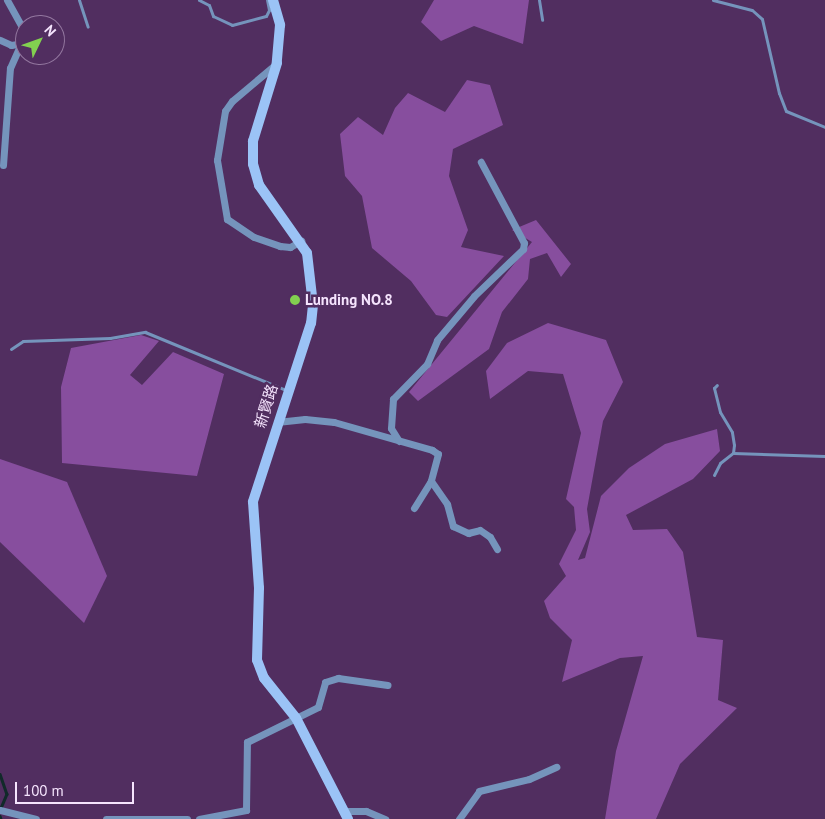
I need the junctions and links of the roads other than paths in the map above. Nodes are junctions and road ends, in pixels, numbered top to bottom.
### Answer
1 (7, 0) edge
2 (79, 0) edge
3 (199, 0) edge
4 (268, 0) edge
5 (273, 0) edge
6 (539, 0) edge
7 (713, 0) edge
8 (15, 17) edge
9 (542, 20) dead end
10 (88, 27) dead end
11 (0, 40) edge
12 (15, 43) edge
13 (15, 57) edge
14 (277, 63) junction
15 (825, 127) edge
16 (480, 162) dead end
17 (3, 165) dead end
18 (301, 241) junction
19 (11, 349) dead end
20 (718, 385) dead end
21 (286, 390) junction
22 (277, 422) junction
23 (399, 441) junction
24 (733, 453) junction
25 (825, 456) edge
26 (714, 475) dead end
27 (431, 481) junction
28 (414, 508) dead end
29 (497, 549) dead end
30 (388, 685) dead end
31 (296, 718) junction
32 (556, 767) dead end
33 (0, 810) edge
34 (346, 815) edge
35 (36, 819) edge
36 (106, 819) edge
37 (187, 819) edge
38 (199, 819) edge
39 (385, 819) edge
40 (460, 819) edge

1 - 8 street
2 - 10 lane
3 - 4 lane
5 - 14 street, 新賢路
6 - 9 lane
7 - 15 lane
11 - 12 street
13 - 17 street
14 - 18 street, 新賢路
14 - 18 street
16 - 23 street
18 - 21 street, 新賢路
19 - 21 lane
20 - 24 lane
21 - 22 street, 新賢路
22 - 23 street
22 - 31 street, 新賢路
23 - 27 street
24 - 25 lane
24 - 26 lane
27 - 28 street
27 - 29 street
30 - 31 street
31 - 34 street, 新賢路
31 - 38 street
32 - 40 street
33 - 35 street
34 - 39 street
36 - 37 street

